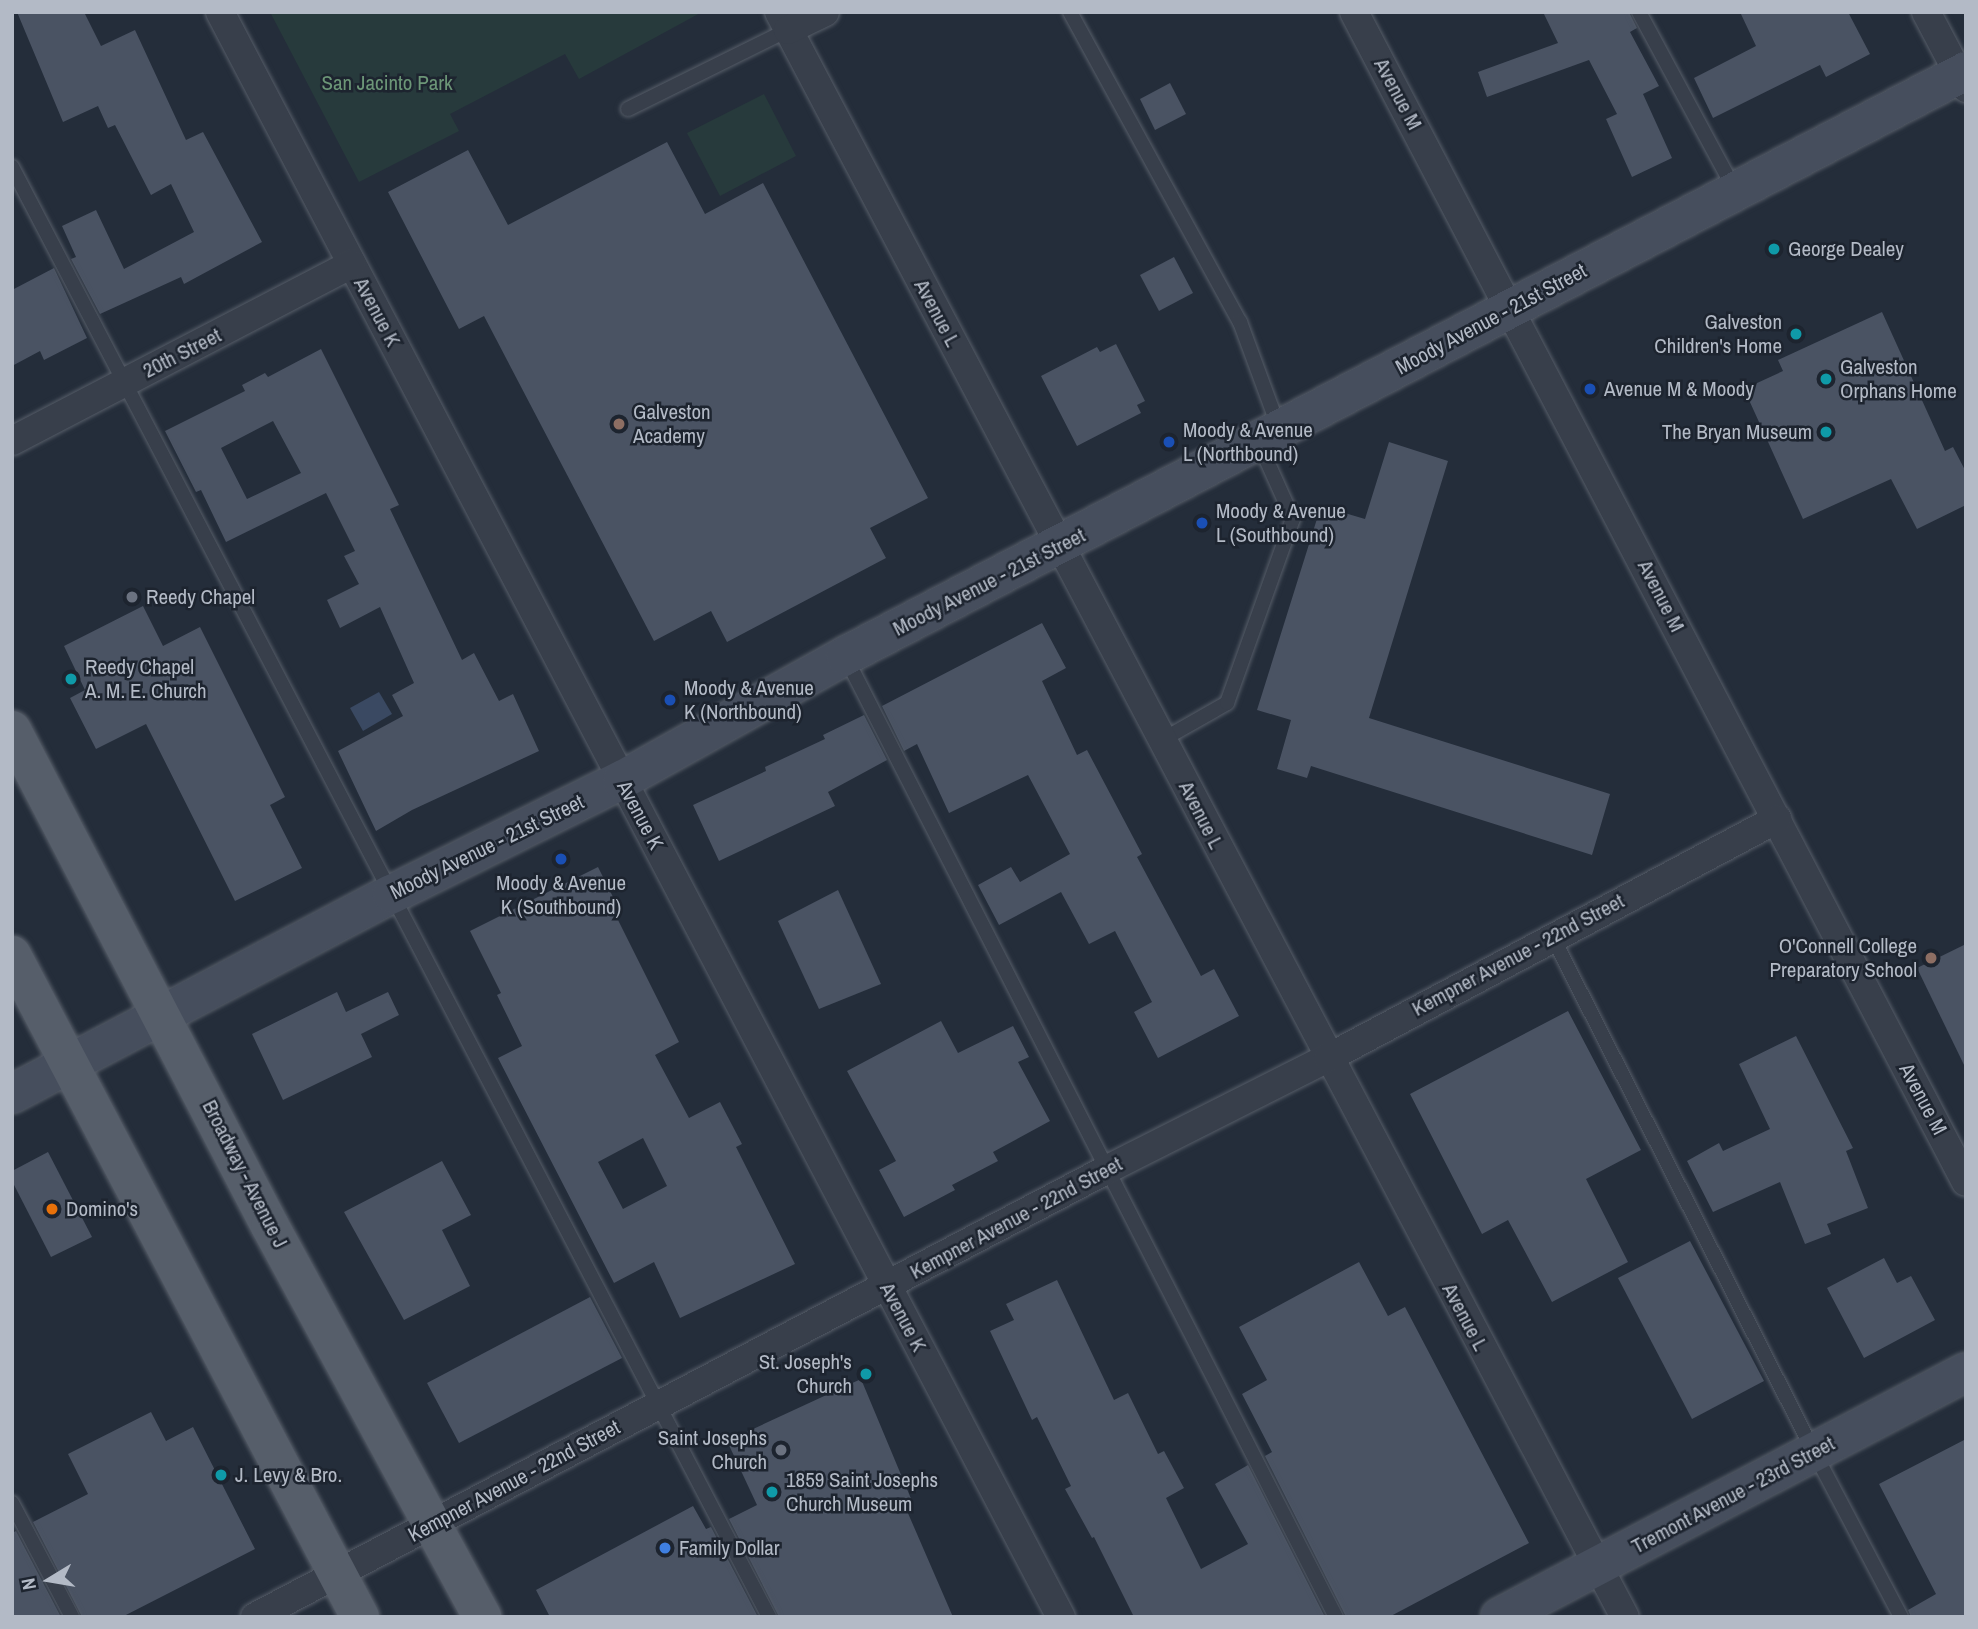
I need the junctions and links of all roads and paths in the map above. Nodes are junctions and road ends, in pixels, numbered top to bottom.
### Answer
1 (219, 12) edge
2 (825, 12) edge
3 (1070, 12) edge
4 (1354, 12) edge
5 (1639, 12) edge
6 (1926, 12) edge
7 (784, 21) edge
8 (1963, 78) edge
9 (628, 109) dead end
10 (12, 167) edge
11 (1736, 191) junction
12 (352, 264) junction
13 (1511, 309) junction
14 (125, 383) junction
15 (1269, 436) junction
16 (12, 441) edge
17 (1059, 546) junction
18 (845, 656) junction
19 (12, 730) edge
20 (1162, 740) junction
21 (622, 780) junction
22 (1777, 819) junction
23 (392, 894) junction
24 (1552, 936) junction
25 (12, 955) edge
26 (163, 1015) junction
27 (1328, 1058) junction
28 (69, 1063) junction
29 (12, 1094) edge
30 (1108, 1170) junction
31 (1966, 1182) edge
32 (887, 1286) junction
33 (1966, 1372) edge
34 (659, 1405) junction
35 (1814, 1452) junction
36 (12, 1503) edge
37 (433, 1523) junction
38 (1598, 1565) junction
39 (338, 1574) junction
40 (72, 1617) edge
41 (255, 1617) edge
42 (360, 1617) edge
43 (482, 1617) edge
44 (769, 1617) edge
45 (1061, 1617) edge
46 (1336, 1617) edge
47 (1500, 1617) edge
48 (1625, 1617) edge
49 (1901, 1617) edge

1 - 12 street, Avenue K
2 - 7 street
3 - 15 lane
4 - 13 street, Avenue M
5 - 11 lane
6 - 8 street
7 - 9 lane
7 - 17 street, Avenue L
8 - 11 main road, Moody Avenue - 21st Street
10 - 14 lane
11 - 13 main road, Moody Avenue - 21st Street
12 - 14 street, 20th Street
12 - 21 street, Avenue K
13 - 15 main road, Moody Avenue - 21st Street
13 - 22 street, Avenue M
14 - 16 street, 20th Street
14 - 23 lane
15 - 17 main road, Moody Avenue - 21st Street
15 - 20 lane
17 - 18 main road, Moody Avenue - 21st Street
17 - 20 street, Avenue L
18 - 21 main road, Moody Avenue - 21st Street
18 - 30 lane
19 - 26 main road, Broadway - Avenue J
20 - 27 street, Avenue L
21 - 23 main road, Moody Avenue - 21st Street
21 - 32 street, Avenue K
22 - 24 street, Kempner Avenue - 22nd Street
22 - 31 street, Avenue M
23 - 26 main road, Moody Avenue - 21st Street
23 - 34 lane
24 - 27 street, Kempner Avenue - 22nd Street
24 - 35 lane
25 - 28 main road
26 - 28 main road, Moody Avenue - 21st Street
26 - 37 main road, Broadway - Avenue J
27 - 30 street, Kempner Avenue - 22nd Street
27 - 38 street, Avenue L
28 - 29 main road, Moody Avenue - 21st Street
28 - 39 main road
30 - 32 street, Kempner Avenue - 22nd Street
30 - 46 lane
32 - 34 street, Kempner Avenue - 22nd Street
32 - 45 street, Avenue K
33 - 35 main road, Tremont Avenue - 23rd Street
34 - 37 street, Kempner Avenue - 22nd Street
34 - 44 lane
35 - 38 main road, Tremont Avenue - 23rd Street
35 - 49 lane
36 - 40 lane
37 - 39 street, Kempner Avenue - 22nd Street
37 - 43 main road, Broadway - Avenue J
38 - 47 main road, Tremont Avenue - 23rd Street
38 - 48 street, Avenue L
39 - 41 street, Kempner Avenue - 22nd Street
39 - 42 main road

